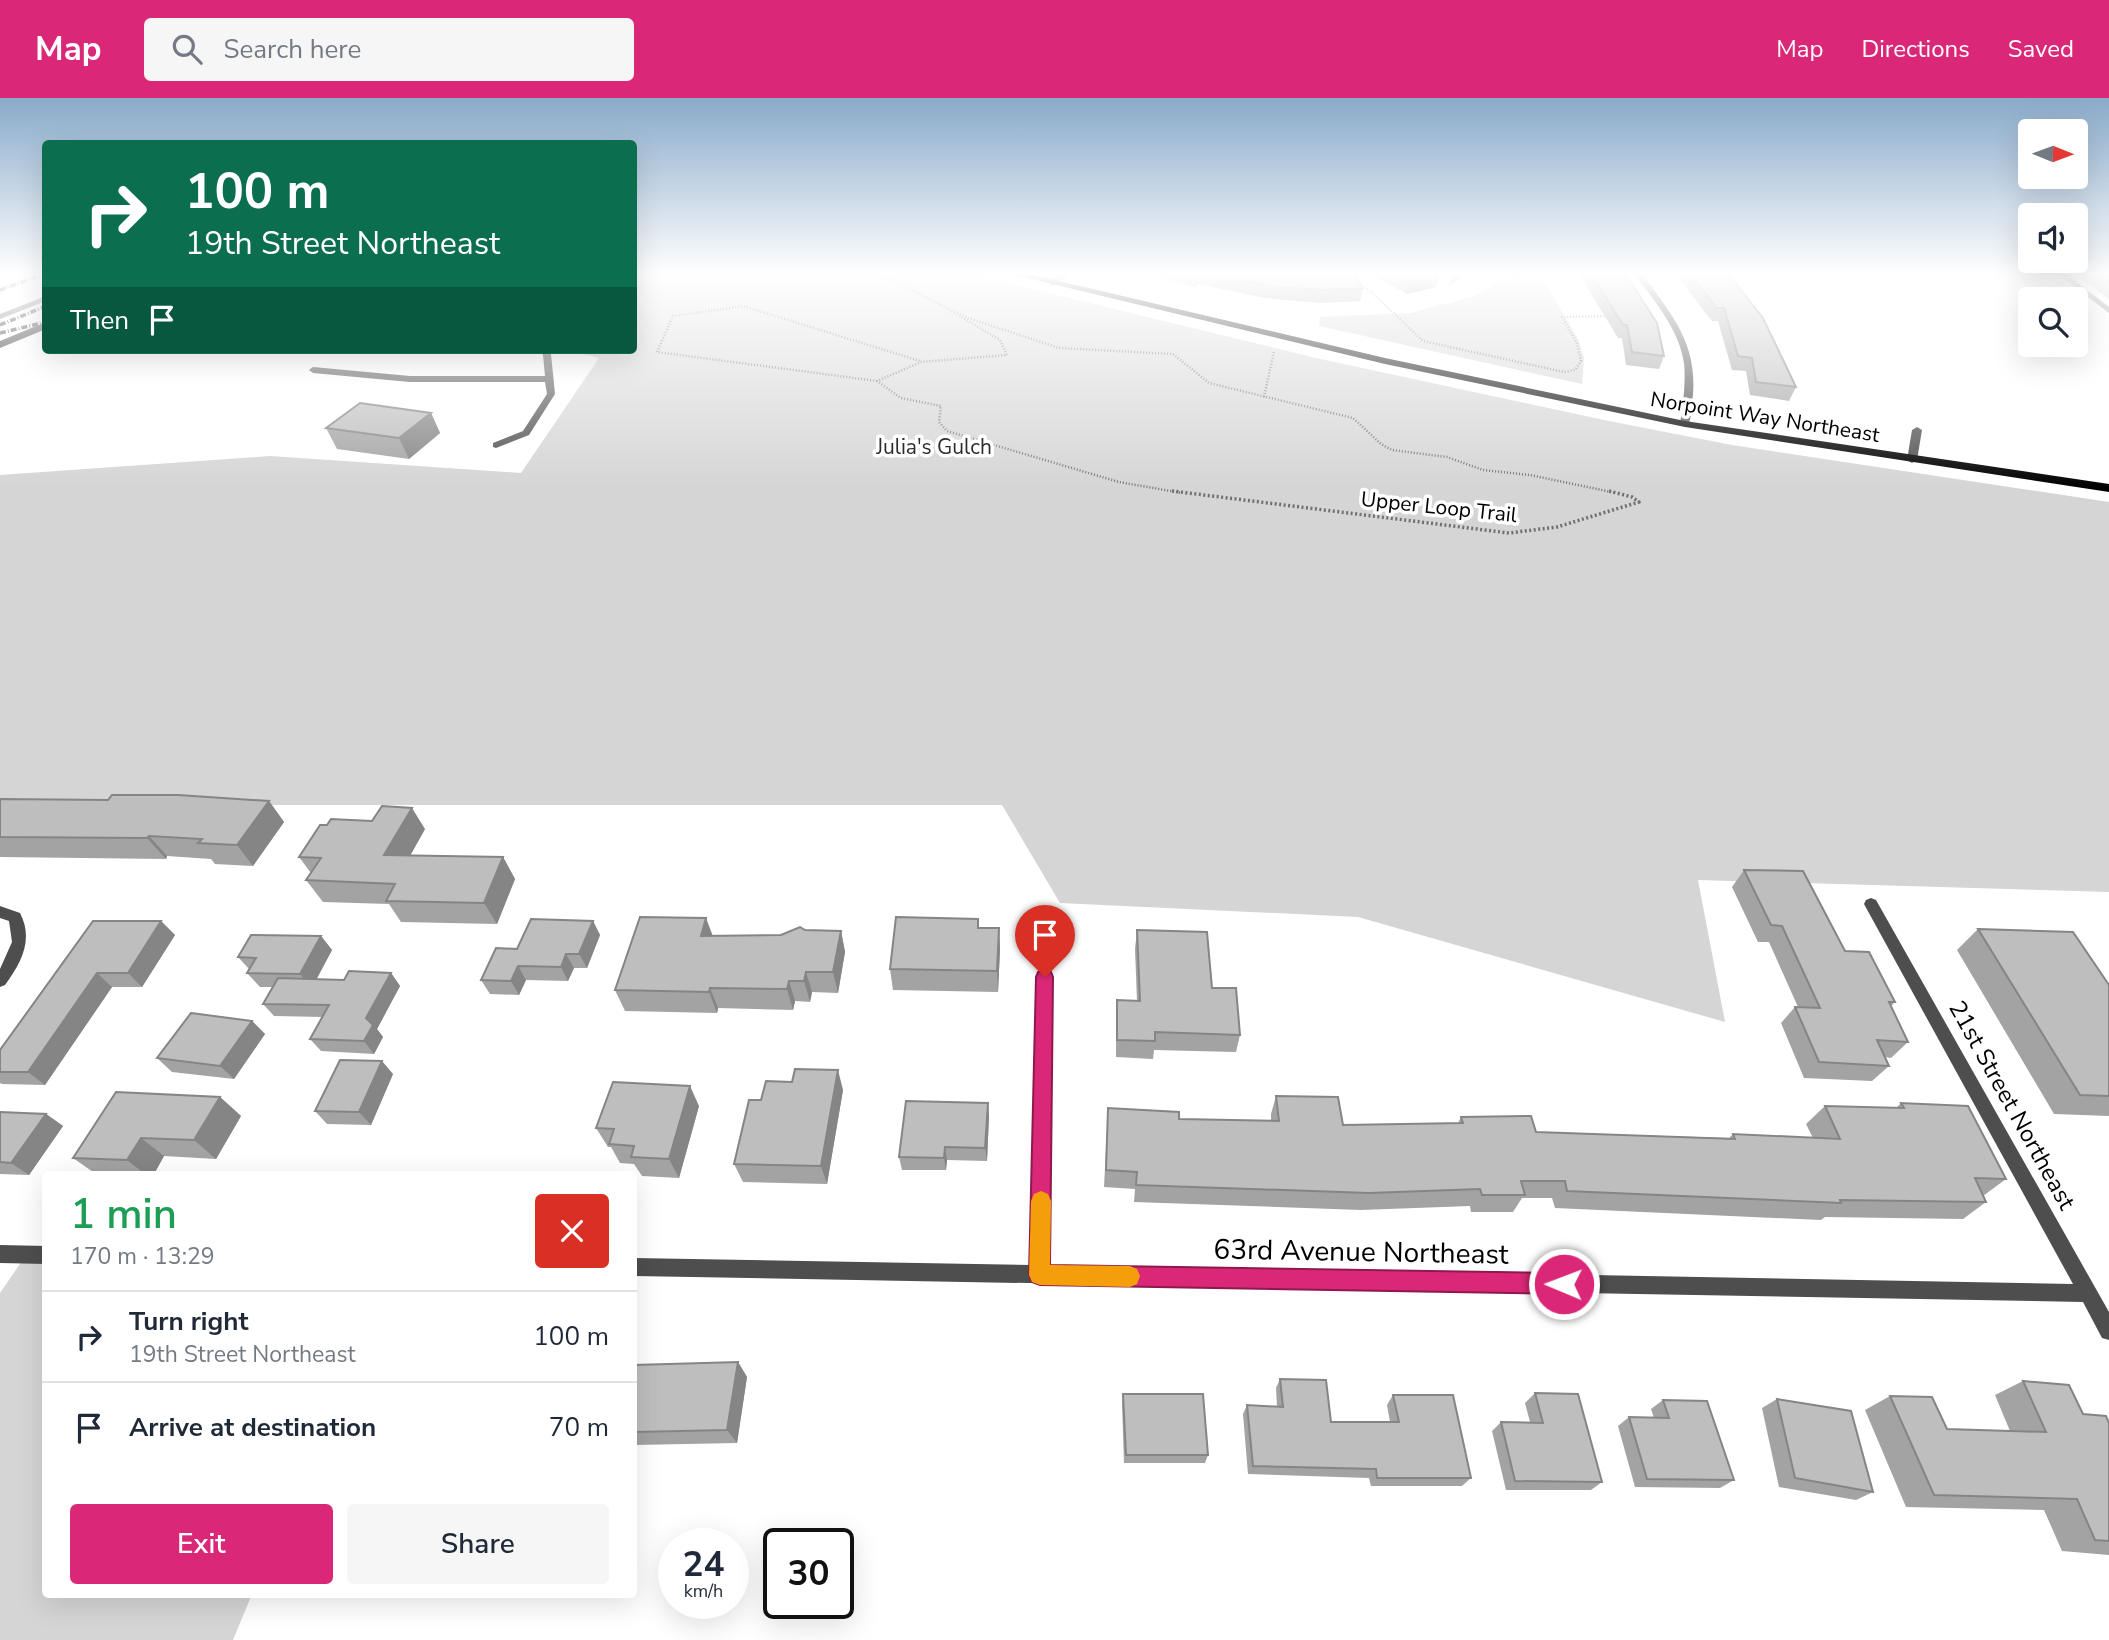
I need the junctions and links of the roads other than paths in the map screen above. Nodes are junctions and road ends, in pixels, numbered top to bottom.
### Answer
1 (1311, 344) edge
2 (1682, 344) edge
3 (547, 354) edge
4 (313, 370) dead end
5 (549, 379) junction
6 (1685, 424) junction
7 (1917, 430) dead end
8 (496, 444) dead end
9 (1912, 460) junction
10 (2109, 488) edge
11 (1871, 904) dead end
12 (0, 912) edge
13 (1045, 977) dead end
14 (0, 981) edge
15 (0, 1254) edge
16 (42, 1255) edge
17 (637, 1267) edge
18 (1040, 1275) junction
19 (2087, 1293) junction
20 (2108, 1327) edge

1 - 6 main road, Norpoint Way Northeast
2 - 6 street
3 - 5 street
4 - 5 street
5 - 8 street
6 - 9 main road, Norpoint Way Northeast
7 - 9 street
9 - 10 main road, Norpoint Way Northeast
11 - 19 street, 21st Street Northeast
12 - 14 street
13 - 18 street
15 - 16 street
17 - 18 street, 63rd Avenue Northeast
18 - 19 street, 63rd Avenue Northeast
19 - 20 street, 21st Street Northeast

